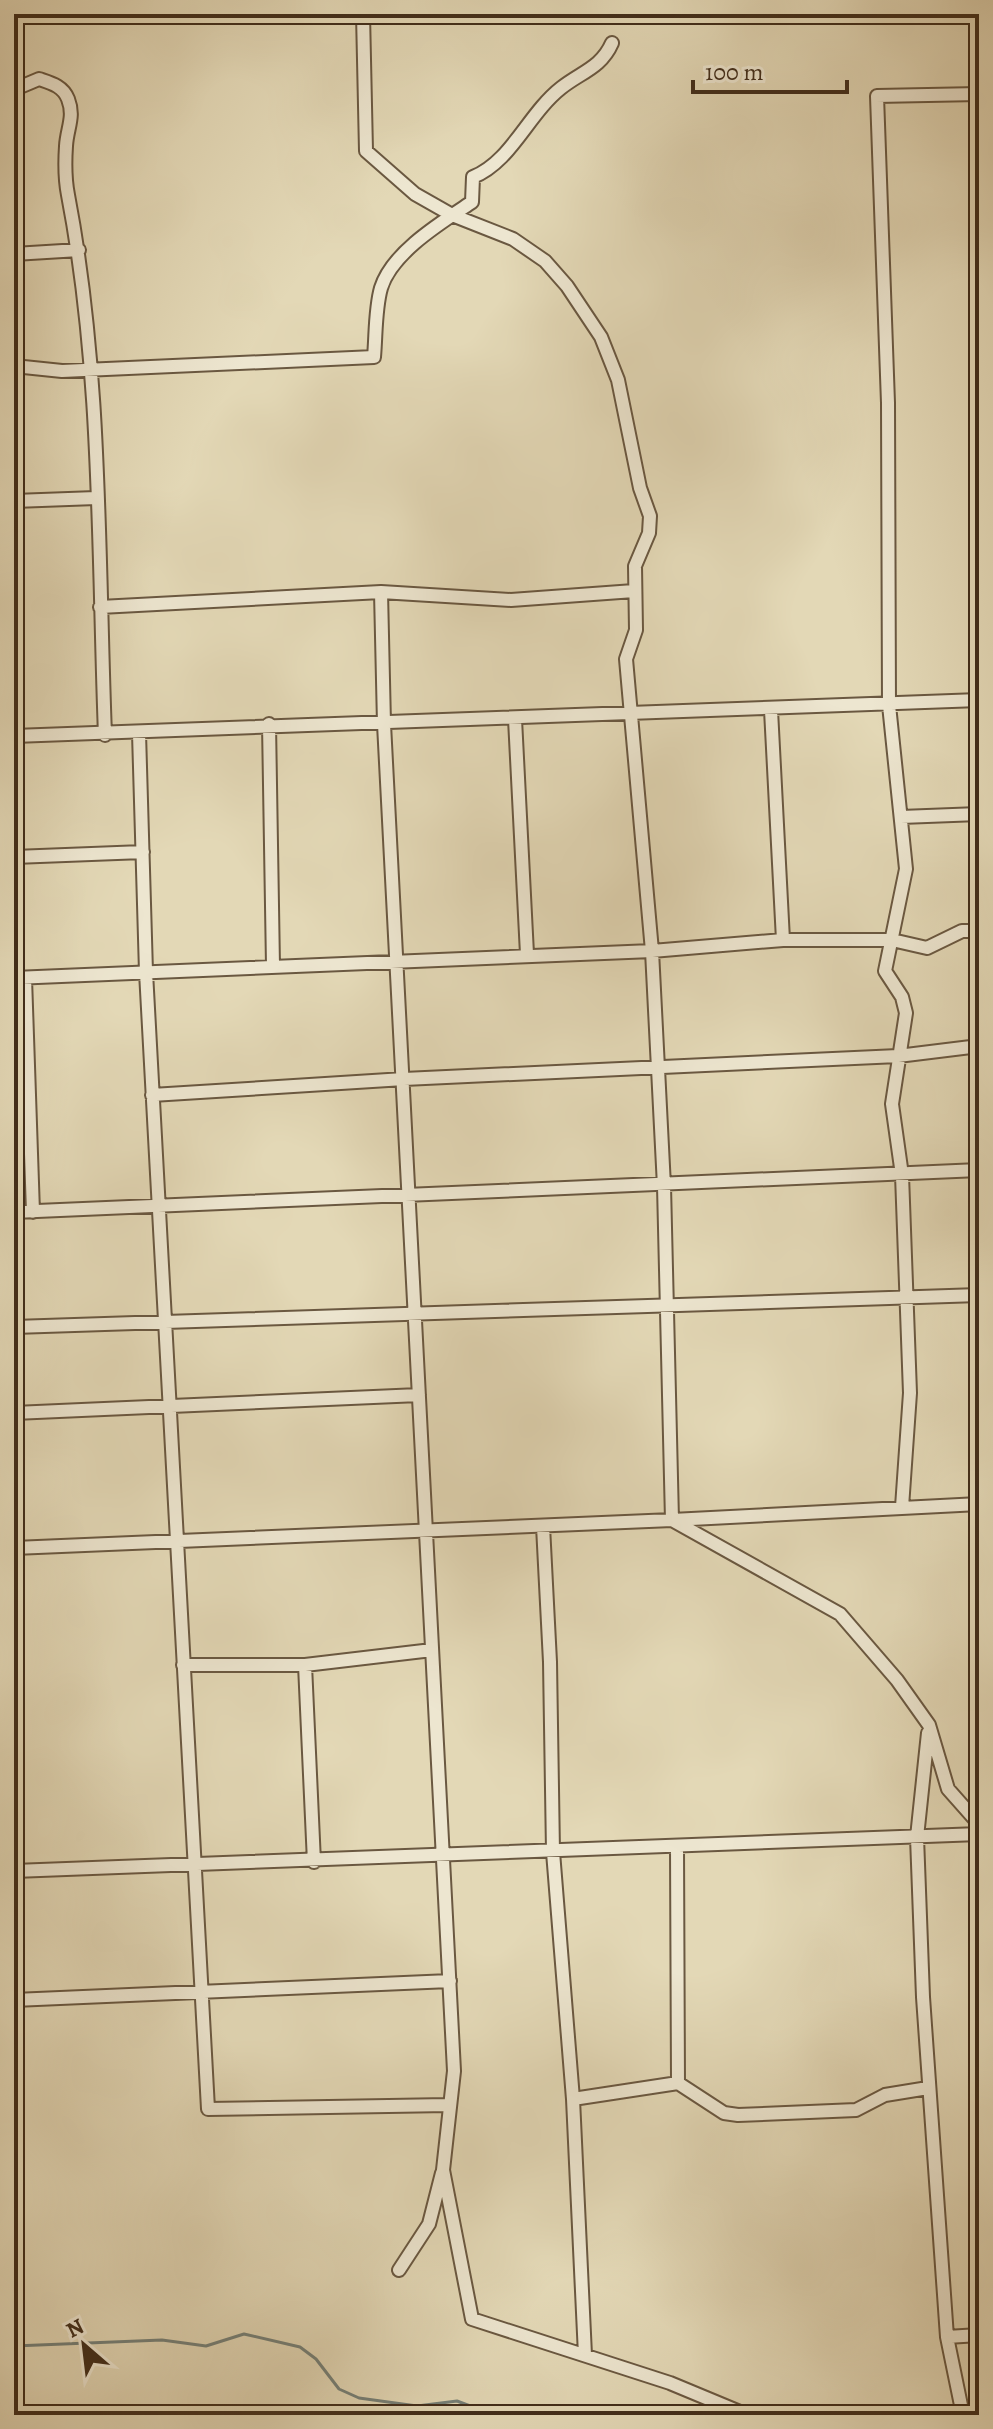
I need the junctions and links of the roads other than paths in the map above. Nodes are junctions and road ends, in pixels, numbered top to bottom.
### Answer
1 (363, 14) edge
2 (612, 43) dead end
3 (979, 94) edge
4 (14, 97) edge
5 (452, 215) junction
6 (79, 250) junction
7 (14, 254) edge
8 (14, 366) edge
9 (93, 370) junction
10 (96, 498) junction
11 (14, 501) edge
12 (634, 591) junction
13 (381, 592) junction
14 (100, 607) junction
15 (979, 700) edge
16 (889, 705) junction
17 (771, 710) junction
18 (634, 715) junction
19 (515, 719) junction
20 (269, 724) junction
21 (384, 724) junction
22 (139, 733) junction
23 (105, 735) junction
24 (14, 736) edge
25 (979, 814) edge
26 (901, 817) junction
27 (143, 852) junction
28 (14, 857) edge
29 (979, 931) edge
30 (783, 940) junction
31 (892, 940) junction
32 (652, 951) junction
33 (527, 954) junction
34 (399, 959) junction
35 (273, 966) junction
36 (146, 972) junction
37 (20, 978) edge
38 (979, 1046) edge
39 (898, 1056) junction
40 (657, 1069) junction
41 (404, 1079) junction
42 (152, 1095) junction
43 (979, 1170) edge
44 (902, 1175) junction
45 (664, 1186) junction
46 (410, 1197) junction
47 (158, 1205) junction
48 (14, 1212) edge
49 (33, 1212) junction
50 (979, 1295) edge
51 (907, 1299) junction
52 (666, 1304) junction
53 (415, 1313) junction
54 (164, 1322) junction
55 (14, 1327) edge
56 (419, 1395) junction
57 (168, 1408) junction
58 (14, 1413) edge
59 (979, 1504) edge
60 (902, 1507) junction
61 (672, 1520) junction
62 (543, 1526) junction
63 (425, 1533) junction
64 (175, 1543) junction
65 (14, 1548) edge
66 (432, 1650) junction
67 (183, 1665) junction
68 (305, 1665) junction
69 (929, 1725) junction
70 (979, 1824) edge
71 (979, 1834) edge
72 (917, 1837) junction
73 (677, 1847) junction
74 (553, 1852) junction
75 (442, 1857) junction
76 (314, 1862) junction
77 (195, 1867) junction
78 (14, 1871) edge
79 (450, 1981) junction
80 (200, 1993) junction
81 (14, 2000) edge
82 (678, 2083) junction
83 (928, 2088) junction
84 (573, 2099) junction
85 (448, 2105) junction
86 (443, 2170) junction
87 (399, 2270) dead end
88 (979, 2335) edge
89 (947, 2337) junction
90 (585, 2355) junction
91 (747, 2415) edge
92 (963, 2415) edge

1 - 5 street
2 - 5 street
3 - 16 street
4 - 6 street
5 - 9 street
5 - 12 street
6 - 7 street
6 - 9 street
8 - 9 street
9 - 10 street
10 - 11 street
10 - 14 street
12 - 13 street
12 - 18 street
13 - 14 street
13 - 21 street
14 - 23 street
15 - 16 street
16 - 17 street
16 - 26 street
17 - 18 street
17 - 30 street
18 - 19 street
18 - 32 street
19 - 21 street
19 - 33 street
20 - 21 street
20 - 22 street
20 - 35 street
21 - 34 street
22 - 23 street
22 - 27 street
23 - 24 street
25 - 26 street
26 - 31 street
27 - 28 street
27 - 36 street
29 - 31 street
30 - 31 street
30 - 32 street
31 - 39 street
32 - 33 street
32 - 40 street
33 - 34 street
34 - 35 street
34 - 41 street
35 - 36 street
36 - 37 street
36 - 42 street
37 - 49 street
38 - 39 street
39 - 40 street
39 - 44 street
40 - 41 street
40 - 45 street
41 - 42 street
41 - 46 street
42 - 47 street
43 - 44 street
44 - 45 street
44 - 51 street
45 - 46 street
45 - 52 street
46 - 47 street
46 - 53 street
47 - 49 street
47 - 54 street
48 - 49 street
50 - 51 street
51 - 52 street
51 - 60 street
52 - 53 street
52 - 61 street
53 - 54 street
53 - 56 street
54 - 55 street
54 - 57 street
56 - 57 street
56 - 63 street
57 - 58 street
57 - 64 street
59 - 60 street
60 - 61 street
61 - 62 street
61 - 69 street
62 - 63 street
62 - 74 street
63 - 64 street
63 - 66 street
64 - 65 street
64 - 67 street
66 - 68 street
66 - 75 street
67 - 68 street
67 - 77 street
68 - 76 street
69 - 70 street
69 - 72 street
71 - 72 street
72 - 73 street
72 - 83 street
73 - 74 street
73 - 82 street
74 - 75 street
74 - 84 street
75 - 76 street
75 - 79 street
76 - 77 street
77 - 78 street
77 - 80 street
79 - 80 street
79 - 85 street
80 - 81 street
80 - 85 street
82 - 83 street
82 - 84 street
83 - 89 street
84 - 90 street
85 - 86 street
86 - 87 street
86 - 90 street
88 - 89 street
89 - 92 street
90 - 91 street

